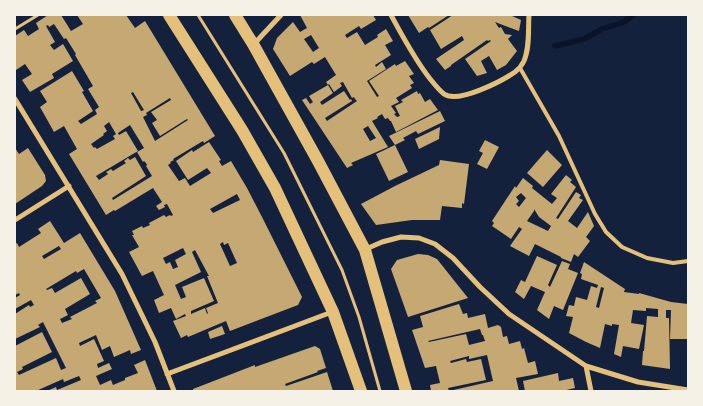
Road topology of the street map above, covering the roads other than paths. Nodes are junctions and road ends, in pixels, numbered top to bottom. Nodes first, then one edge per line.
1 (169, 15) edge
2 (234, 15) edge
3 (281, 15) edge
4 (390, 15) edge
5 (529, 15) edge
6 (253, 44) junction
7 (520, 68) junction
8 (15, 99) edge
9 (69, 186) junction
10 (15, 220) edge
11 (365, 250) junction
12 (688, 261) edge
13 (332, 312) junction
14 (586, 366) junction
15 (167, 374) junction
16 (688, 390) edge
17 (174, 391) edge
18 (361, 391) edge
19 (406, 391) edge
20 (591, 391) edge

1 - 13 main road
2 - 6 main road
3 - 6 street
4 - 7 street
5 - 7 street
6 - 11 main road
7 - 12 lane
8 - 9 street
9 - 10 street
9 - 15 street
11 - 14 street
11 - 19 main road
13 - 15 street
13 - 18 main road
14 - 16 street
14 - 20 street
15 - 17 street

